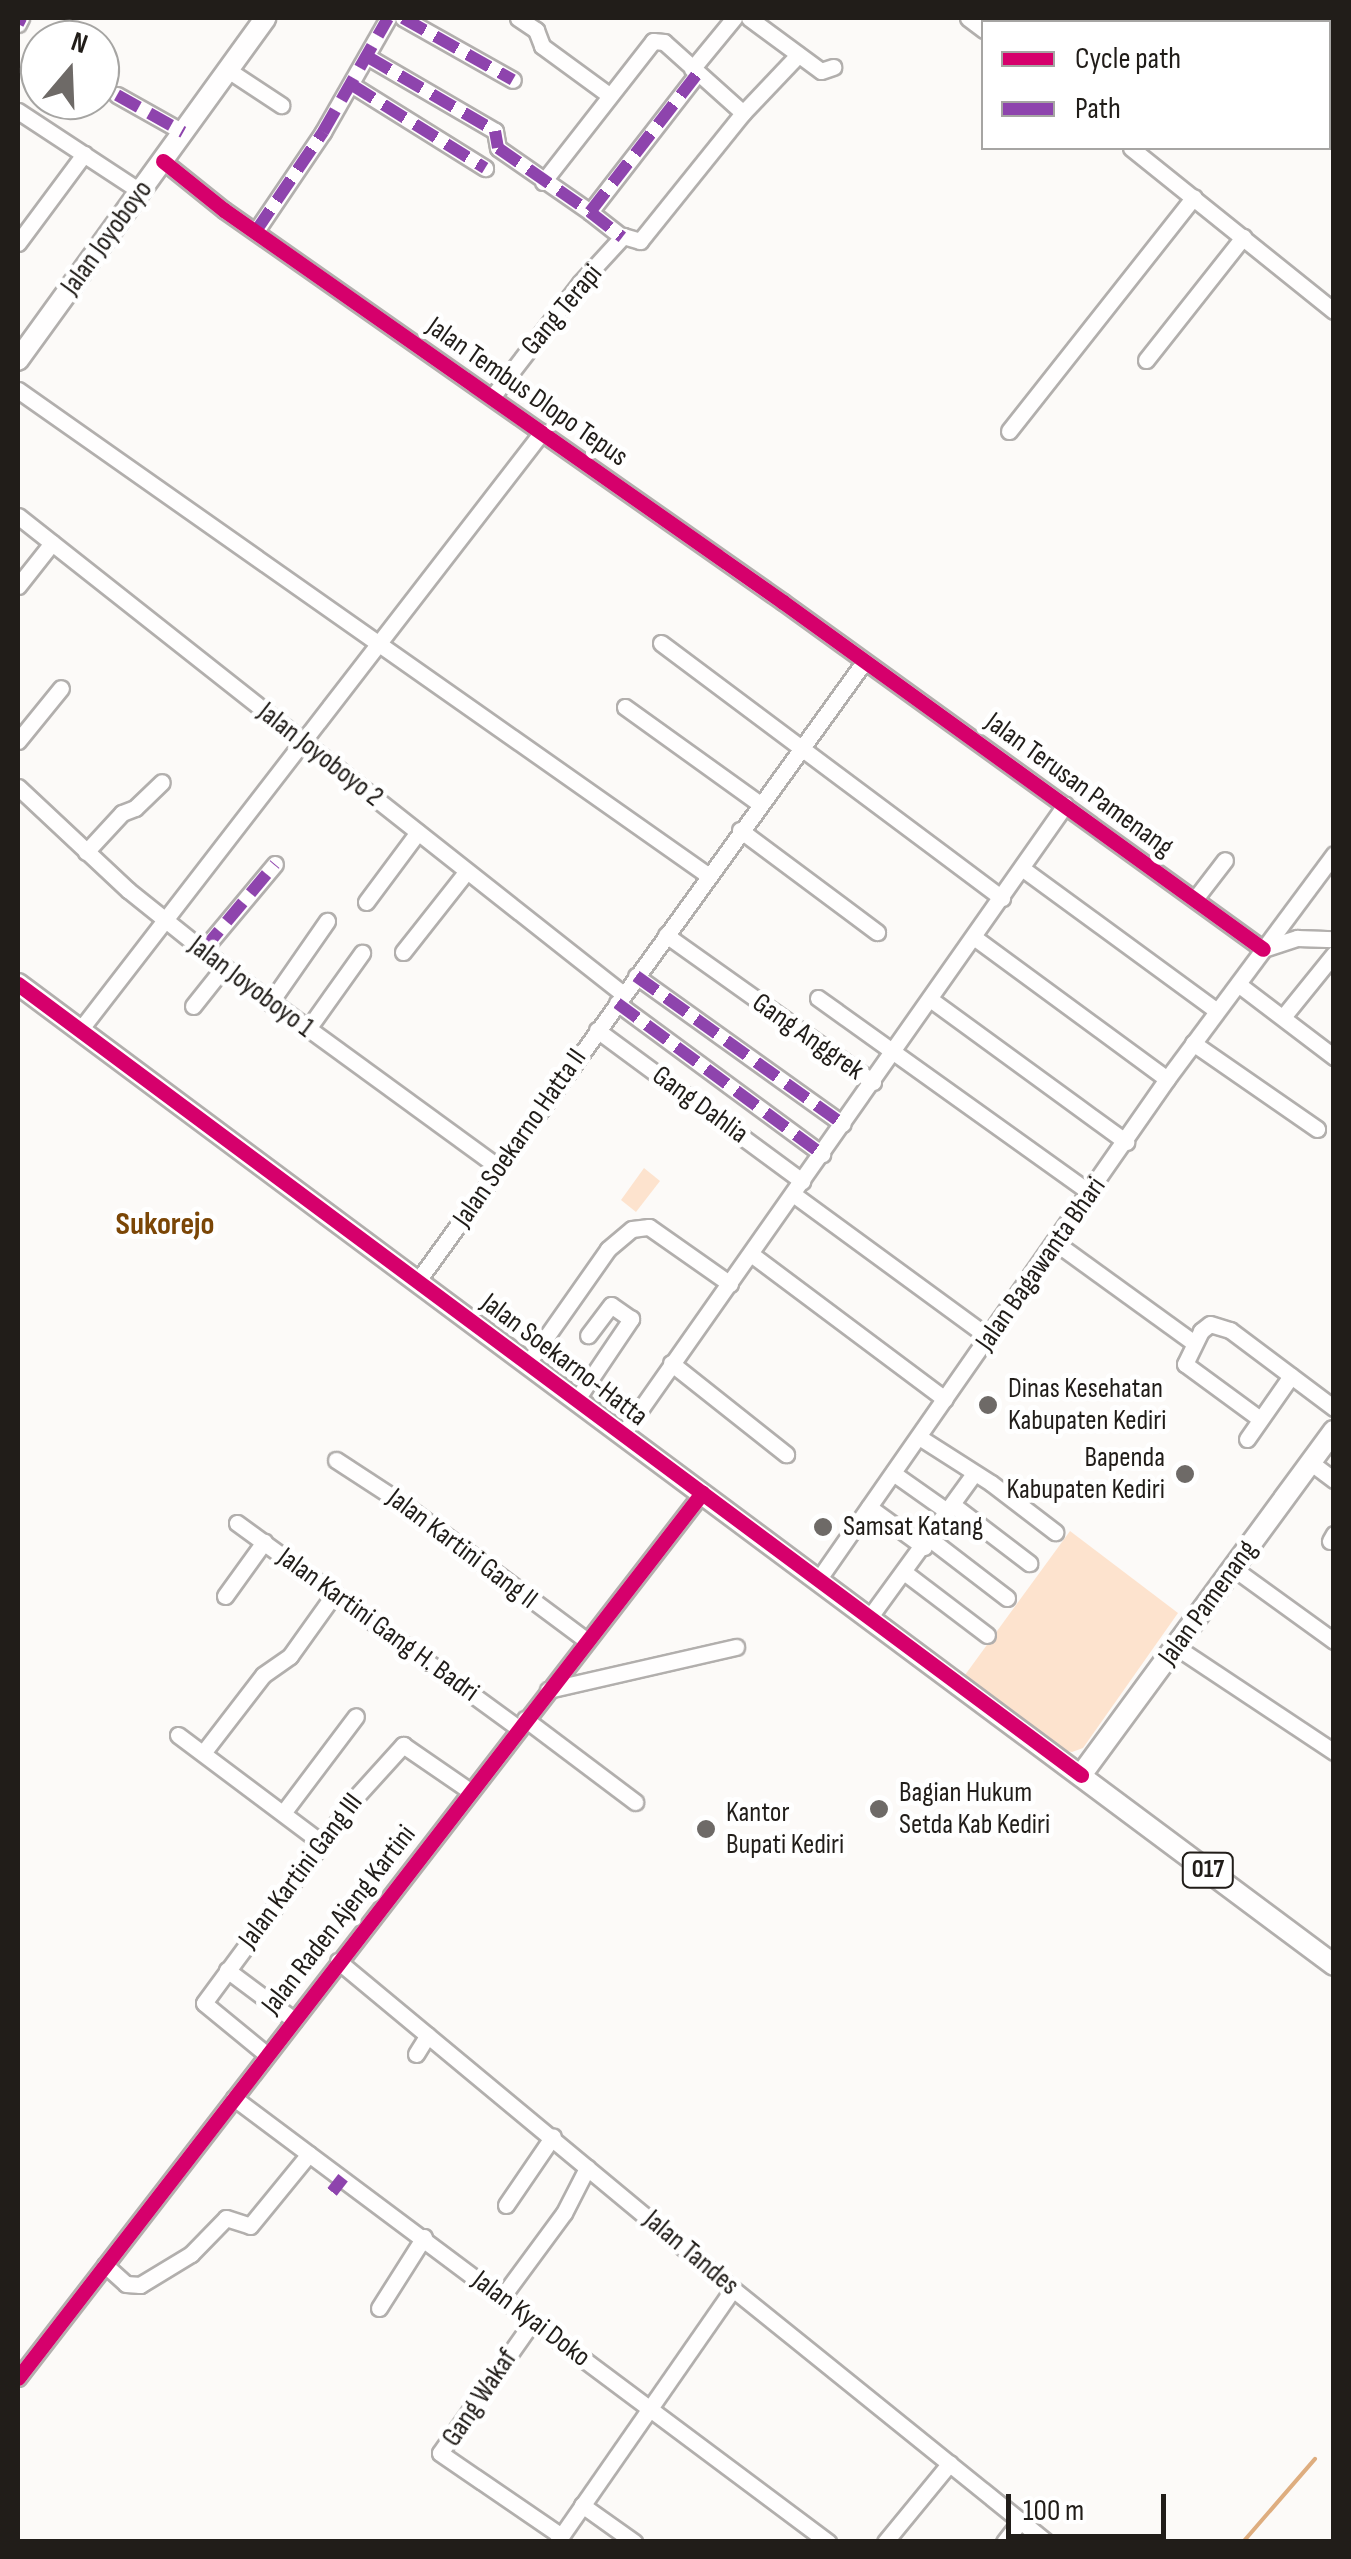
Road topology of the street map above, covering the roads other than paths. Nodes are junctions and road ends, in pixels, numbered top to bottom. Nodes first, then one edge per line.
1 (266, 18) edge
2 (388, 18) edge
3 (403, 18) edge
4 (518, 18) edge
5 (734, 18) edge
6 (749, 18) edge
7 (540, 24) edge
8 (798, 55) junction
9 (368, 56) junction
10 (228, 70) junction
11 (829, 70) dead end
12 (695, 72) junction
13 (513, 80) dead end
14 (352, 85) junction
15 (608, 95) junction
16 (120, 97) edge
17 (281, 105) dead end
18 (18, 112) edge
19 (743, 112) junction
20 (183, 132) junction
21 (1134, 150) edge
22 (84, 154) junction
23 (163, 161) junction
24 (485, 168) dead end
25 (543, 182) junction
26 (140, 191) junction
27 (1194, 197) junction
28 (590, 212) junction
29 (256, 231) junction
30 (1243, 237) junction
31 (629, 240) junction
32 (18, 242) edge
33 (1334, 311) edge
34 (18, 360) edge
35 (1146, 360) dead end
36 (18, 390) edge
37 (493, 396) junction
38 (1008, 431) dead end
39 (542, 432) junction
40 (18, 516) edge
41 (52, 543) junction
42 (18, 586) edge
43 (662, 643) dead end
44 (381, 645) junction
45 (864, 662) junction
46 (61, 688) dead end
47 (625, 708) dead end
48 (302, 741) junction
49 (18, 742) edge
50 (801, 748) junction
51 (162, 782) dead end
52 (18, 787) edge
53 (760, 804) junction
54 (1065, 805) junction
55 (740, 830) junction
56 (418, 832) junction
57 (86, 852) junction
58 (1334, 854) edge
59 (1224, 860) dead end
60 (275, 864) dead end
61 (1023, 869) junction
62 (468, 871) junction
63 (708, 876) junction
64 (1002, 898) junction
65 (1195, 899) junction
66 (366, 902) dead end
67 (164, 919) junction
68 (328, 921) dead end
69 (877, 932) dead end
70 (666, 934) junction
71 (975, 938) junction
72 (1334, 938) edge
73 (1263, 949) junction
74 (203, 950) junction
75 (403, 952) dead end
76 (362, 953) dead end
77 (1334, 954) edge
78 (224, 967) junction
79 (636, 976) junction
80 (1238, 984) junction
81 (18, 985) edge
82 (818, 998) dead end
83 (620, 999) junction
84 (930, 999) junction
85 (270, 1003) junction
86 (194, 1006) dead end
87 (1216, 1011) junction
88 (1284, 1017) junction
89 (80, 1030) junction
90 (306, 1030) junction
91 (598, 1030) junction
92 (1193, 1044) junction
93 (894, 1051) junction
94 (1334, 1057) edge
95 (1167, 1079) junction
96 (873, 1082) junction
97 (844, 1124) junction
98 (1317, 1128) dead end
99 (1126, 1142) junction
100 (822, 1154) junction
101 (500, 1168) junction
102 (798, 1187) junction
103 (1090, 1193) junction
104 (1056, 1243) junction
105 (750, 1254) junction
106 (417, 1282) junction
107 (730, 1284) junction
108 (588, 1335) dead end
109 (990, 1338) junction
110 (1194, 1343) junction
111 (528, 1363) junction
112 (671, 1363) junction
113 (1291, 1376) junction
114 (577, 1399) junction
115 (945, 1400) junction
116 (1334, 1408) edge
117 (1260, 1419) junction
118 (1334, 1431) edge
119 (623, 1434) junction
120 (919, 1438) junction
121 (1247, 1439) dead end
122 (786, 1454) dead end
123 (336, 1460) dead end
124 (1310, 1462) junction
125 (894, 1473) junction
126 (973, 1475) junction
127 (1334, 1480) edge
128 (702, 1494) junction
129 (869, 1507) junction
130 (951, 1509) junction
131 (237, 1522) dead end
132 (1055, 1532) dead end
133 (264, 1542) junction
134 (927, 1543) junction
135 (1029, 1563) dead end
136 (1233, 1568) junction
137 (904, 1572) junction
138 (818, 1580) junction
139 (335, 1593) junction
140 (225, 1596) dead end
141 (1007, 1598) dead end
142 (869, 1618) junction
143 (987, 1635) dead end
144 (1333, 1638) edge
145 (586, 1640) junction
146 (736, 1646) dead end
147 (1176, 1647) junction
148 (548, 1690) junction
149 (356, 1716) dead end
150 (522, 1724) junction
151 (178, 1735) dead end
152 (1334, 1752) edge
153 (203, 1753) junction
154 (1082, 1775) junction
155 (470, 1792) junction
156 (636, 1802) dead end
157 (284, 1813) junction
158 (322, 1843) junction
159 (338, 1961) junction
160 (1334, 1965) edge
161 (227, 1970) junction
162 (294, 2020) junction
163 (428, 2035) junction
164 (266, 2054) junction
165 (416, 2054) dead end
166 (234, 2098) junction
167 (553, 2136) junction
168 (309, 2154) junction
169 (587, 2168) junction
170 (506, 2205) dead end
171 (424, 2238) junction
172 (104, 2265) junction
173 (733, 2289) junction
174 (502, 2296) junction
175 (380, 2308) dead end
176 (533, 2321) junction
177 (18, 2378) edge
178 (649, 2409) junction
179 (950, 2463) junction
180 (582, 2504) junction
181 (1021, 2520) junction
182 (559, 2539) edge
183 (633, 2541) edge
184 (828, 2542) edge
185 (885, 2542) edge
186 (1004, 2542) edge
187 (1048, 2542) edge

1 - 10 main road, Jalan Joyoboyo
2 - 9 street
3 - 13 street
4 - 7 street
5 - 12 street
6 - 8 street
7 - 15 street
8 - 11 street
8 - 19 street, Gang Terapi
9 - 14 street
9 - 25 street
10 - 17 street
10 - 20 main road, Jalan Joyoboyo
12 - 15 street
12 - 19 street
12 - 28 street
14 - 24 street
14 - 29 street
15 - 25 street
16 - 20 street
18 - 22 street
19 - 31 street, Gang Terapi
20 - 23 main road, Jalan Joyoboyo
21 - 27 street
22 - 26 street
22 - 32 street
23 - 26 main road, Jalan Joyoboyo
23 - 29 street, Jalan Tembus Dlopo Tepus
25 - 28 street
26 - 34 main road, Jalan Joyoboyo
27 - 30 street
27 - 38 street
28 - 31 street
29 - 37 street, Jalan Tembus Dlopo Tepus
30 - 33 street
30 - 35 street
31 - 37 street, Gang Terapi
36 - 44 street
37 - 39 street, Jalan Tembus Dlopo Tepus
39 - 44 street
39 - 45 street, Jalan Tembus Dlopo Tepus
40 - 41 street, Jalan Joyoboyo 2
41 - 42 street
41 - 48 street, Jalan Joyoboyo 2
43 - 50 street
44 - 48 street
44 - 63 street
45 - 50 street, Jalan Soekarno Hatta II
45 - 54 street, Jalan Terusan Pamenang
46 - 49 street
47 - 53 street
48 - 56 street, Jalan Joyoboyo 2
48 - 67 street
50 - 53 street, Jalan Soekarno Hatta II
50 - 64 street
51 - 57 street
52 - 57 street, Jalan Joyoboyo 1
53 - 55 street, Jalan Soekarno Hatta II
54 - 61 street
54 - 65 street, Jalan Terusan Pamenang
55 - 63 street, Jalan Soekarno Hatta II
55 - 69 street
56 - 62 street, Jalan Joyoboyo 2
56 - 66 street
57 - 67 street, Jalan Joyoboyo 1
58 - 73 street, Jalan Bagawanta Bhari
59 - 65 street
60 - 74 street
61 - 64 street
61 - 87 street
62 - 75 street
62 - 83 street, Jalan Joyoboyo 2
63 - 70 street, Jalan Soekarno Hatta II
64 - 71 street
65 - 73 street, Jalan Terusan Pamenang
67 - 74 street, Jalan Joyoboyo 1
67 - 89 street
68 - 85 street
70 - 79 street, Jalan Soekarno Hatta II
70 - 96 street, Gang Anggrek
71 - 84 street
71 - 95 street
72 - 73 street
73 - 80 street, Jalan Bagawanta Bhari
74 - 78 street, Jalan Joyoboyo 1
76 - 90 street
77 - 88 street
78 - 85 street, Jalan Joyoboyo 1
78 - 86 street
79 - 83 street, Jalan Soekarno Hatta II
79 - 97 street
80 - 87 street, Jalan Bagawanta Bhari
80 - 88 street
81 - 89 main road, Jalan Soekarno-Hatta / 017
82 - 93 street
83 - 91 street, Jalan Soekarno Hatta II
83 - 100 street, Jalan Joyoboyo 2
84 - 93 street
84 - 99 street
85 - 90 street, Jalan Joyoboyo 1
87 - 92 street, Jalan Bagawanta Bhari
88 - 94 street
89 - 106 main road, Jalan Soekarno-Hatta / 017
90 - 101 street, Jalan Joyoboyo 1
91 - 101 street, Jalan Soekarno Hatta II
91 - 102 street, Gang Dahlia
92 - 95 street, Jalan Bagawanta Bhari
92 - 98 street
93 - 96 street
93 - 103 street
95 - 99 street, Jalan Bagawanta Bhari
96 - 97 street
97 - 100 street
99 - 103 street, Jalan Bagawanta Bhari
100 - 102 street
101 - 106 street, Jalan Soekarno Hatta II
102 - 105 street
102 - 109 street, Gang Dahlia
103 - 104 street, Jalan Bagawanta Bhari
104 - 109 street, Jalan Bagawanta Bhari
104 - 110 street
105 - 107 street
105 - 115 street
106 - 111 main road, Jalan Soekarno-Hatta / 017
107 - 111 street
107 - 112 street
108 - 114 street
109 - 115 street, Jalan Bagawanta Bhari
110 - 113 street
110 - 117 street
111 - 114 main road, Jalan Soekarno-Hatta / 017
112 - 119 street
112 - 122 street
113 - 116 street
113 - 117 street
114 - 119 main road, Jalan Soekarno-Hatta / 017
115 - 120 street, Jalan Bagawanta Bhari
117 - 121 street
118 - 124 main road, Jalan Pamenang
119 - 128 main road, Jalan Soekarno-Hatta / 017
120 - 125 street, Jalan Bagawanta Bhari
120 - 126 street
123 - 145 street, Jalan Kartini Gang II
124 - 127 street
124 - 136 main road, Jalan Pamenang
125 - 129 street, Jalan Bagawanta Bhari
125 - 130 street
126 - 130 street
126 - 132 street
128 - 138 main road, Jalan Soekarno-Hatta / 017
128 - 145 street, Jalan Raden Ajeng Kartini
129 - 134 street
129 - 138 street, Jalan Bagawanta Bhari
130 - 134 street
130 - 135 street
131 - 133 street, Jalan Kartini Gang H. Badri
133 - 139 street, Jalan Kartini Gang H. Badri
133 - 140 street
134 - 137 street
134 - 141 street
136 - 144 street
136 - 147 main road, Jalan Pamenang
137 - 142 street
137 - 143 street
138 - 142 main road, Jalan Soekarno-Hatta / 017
139 - 150 street, Jalan Kartini Gang H. Badri
139 - 153 street
142 - 154 main road, Jalan Soekarno-Hatta / 017
145 - 148 street, Jalan Raden Ajeng Kartini
146 - 148 street
147 - 152 street
147 - 154 main road, Jalan Pamenang
148 - 150 street, Jalan Raden Ajeng Kartini
149 - 157 street
150 - 155 street, Jalan Raden Ajeng Kartini
150 - 156 street, Jalan Kartini Gang H. Badri
151 - 153 street
153 - 157 street
154 - 160 main road, 017
155 - 158 street, Jalan Kartini Gang III
155 - 159 street, Jalan Raden Ajeng Kartini
157 - 158 street
158 - 161 street, Jalan Kartini Gang III
159 - 162 street, Jalan Raden Ajeng Kartini
159 - 163 street, Jalan Tandes
161 - 162 street
161 - 164 street, Jalan Kartini Gang III
162 - 164 street, Jalan Raden Ajeng Kartini
163 - 165 street
163 - 167 street, Jalan Tandes
164 - 166 street, Jalan Raden Ajeng Kartini
166 - 168 street, Jalan Kyai Doko
166 - 172 street, Jalan Raden Ajeng Kartini
167 - 169 street, Jalan Tandes
167 - 170 street
168 - 171 street, Jalan Kyai Doko
168 - 172 street
169 - 173 street, Jalan Tandes
169 - 174 street
171 - 174 street, Jalan Kyai Doko
171 - 175 street
172 - 177 street, Jalan Raden Ajeng Kartini
173 - 178 street
173 - 179 street, Jalan Tandes
174 - 176 street, Jalan Kyai Doko
176 - 178 street, Jalan Kyai Doko
176 - 182 street, Gang Wakaf
178 - 180 street
178 - 184 street, Jalan Kyai Doko
179 - 181 street, Jalan Tandes
179 - 185 street
180 - 182 street
180 - 183 street
181 - 186 street
181 - 187 street, Jalan Tandes

